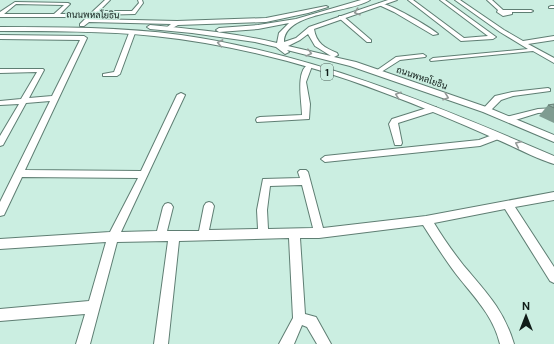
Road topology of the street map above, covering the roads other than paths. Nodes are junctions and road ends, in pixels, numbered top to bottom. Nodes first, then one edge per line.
1 (11, 0) edge
2 (108, 0) edge
3 (140, 0) edge
4 (368, 0) edge
5 (394, 0) edge
6 (410, 0) edge
7 (442, 0) edge
8 (457, 0) edge
9 (489, 0) edge
10 (320, 2) dead end
11 (381, 4) junction
12 (326, 7) junction
13 (0, 8) edge
14 (334, 9) junction
15 (531, 11) dead end
16 (0, 14) edge
17 (55, 16) junction
18 (341, 18) junction
19 (89, 19) junction
20 (298, 20) junction
21 (177, 23) junction
22 (0, 24) edge
23 (169, 28) junction
24 (311, 28) junction
25 (0, 29) edge
26 (63, 29) junction
27 (192, 31) junction
28 (132, 32) junction
29 (435, 34) dead end
30 (0, 37) edge
31 (45, 38) junction
32 (554, 38) edge
33 (369, 41) dead end
34 (521, 43) junction
35 (280, 46) junction
36 (246, 48) junction
37 (532, 50) junction
38 (423, 56) dead end
39 (433, 60) dead end
40 (553, 60) edge
41 (295, 62) junction
42 (353, 64) junction
43 (309, 66) junction
44 (0, 71) edge
45 (376, 73) junction
46 (105, 74) dead end
47 (548, 90) dead end
48 (181, 95) dead end
49 (56, 98) junction
50 (25, 101) junction
51 (0, 103) edge
52 (433, 109) junction
53 (486, 110) junction
54 (554, 110) edge
55 (509, 119) junction
56 (260, 120) dead end
57 (4, 131) edge
58 (498, 136) junction
59 (554, 139) edge
60 (0, 143) edge
61 (398, 143) dead end
62 (325, 159) dead end
63 (554, 160) edge
64 (19, 173) junction
65 (144, 175) junction
66 (554, 196) edge
67 (3, 199) edge
68 (508, 205) junction
69 (209, 206) dead end
70 (168, 208) dead end
71 (0, 212) edge
72 (426, 220) junction
73 (319, 233) junction
74 (263, 234) junction
75 (294, 234) junction
76 (203, 235) junction
77 (161, 236) junction
78 (174, 236) junction
79 (113, 237) junction
80 (0, 244) edge
81 (554, 277) edge
82 (93, 307) junction
83 (0, 315) edge
84 (298, 318) junction
85 (83, 344) edge
86 (160, 344) edge
87 (286, 344) edge
88 (324, 344) edge
89 (507, 344) edge

1 - 13 street
2 - 19 street
3 - 19 street
4 - 14 main road
5 - 11 main road, ถนนพหลโยธิน
6 - 7 street
8 - 34 street
9 - 15 street
10 - 12 street
11 -> 18 main road, ถนนพหลโยธิน
11 - 29 street
12 - 14 street
12 - 21 street
14 - 20 main road
16 - 17 street
16 - 17 street
17 - 19 street
18 - 24 main road, ถนนพหลโยธิน
18 - 33 street
19 - 21 street
19 - 22 main road, ถนนพหลโยธิน / 1
19 - 23 main road, ถนนพหลโยธิน / 1
20 - 27 main road
20 - 35 main road
21 - 23 street
23 - 27 main road, ถนนพหลโยธิน / 1
24 - 35 main road, ถนนพหลโยธิน
24 - 42 main road
25 - 26 main road, ถนนพหลโยธิน / 1
26 - 28 main road, ถนนพหลโยธิน / 1
26 - 31 street
27 - 35 main road, ถนนพหลโยธิน / 1
36 -> 28 main road, ถนนพหลโยธิน / 1
28 - 46 street
30 - 31 street
31 - 49 street
32 - 34 street
34 - 37 street
35 - 36 main road, ถนนพหลโยธิน
35 - 41 main road
35 -> 42 main road, ถนนพหลโยธิน / 1
36 - 41 main road, ถนนพหลโยธิน / 1
37 - 39 street
37 - 40 street
38 - 45 street
41 - 43 main road, ถนนพหลโยธิน / 1
42 - 45 main road, ถนนพหลโยธิน / 1
52 -> 43 main road, ถนนพหลโยธิน / 1
43 - 56 street
44 - 50 street
45 -> 53 main road, ถนนพหลโยธิน / 1
47 - 53 street
48 - 65 street
49 - 50 street
49 - 64 street
50 - 51 street
50 - 57 street
52 - 58 main road, ถนนพหลโยธิน / 1
52 - 61 street
53 - 55 main road, ถนนพหลโยธิน / 1
54 - 55 street
55 - 59 main road, ถนนพหลโยธิน / 1
57 - 60 street
58 - 62 street
63 -> 58 main road, ถนนพหลโยธิน / 1
64 - 65 street
64 - 67 street
65 - 79 street
66 - 68 street
67 - 71 street
68 - 72 street
68 - 81 street
69 - 76 street
70 - 77 street
72 - 73 street
72 - 89 street
73 - 74 street
73 - 75 street
74 - 75 street
74 - 76 street
75 - 84 street
76 - 78 street
77 - 78 street
77 - 79 street
78 - 86 street
79 - 80 street
79 - 82 street
82 - 83 street
82 - 85 street
84 - 87 street
84 - 88 street

